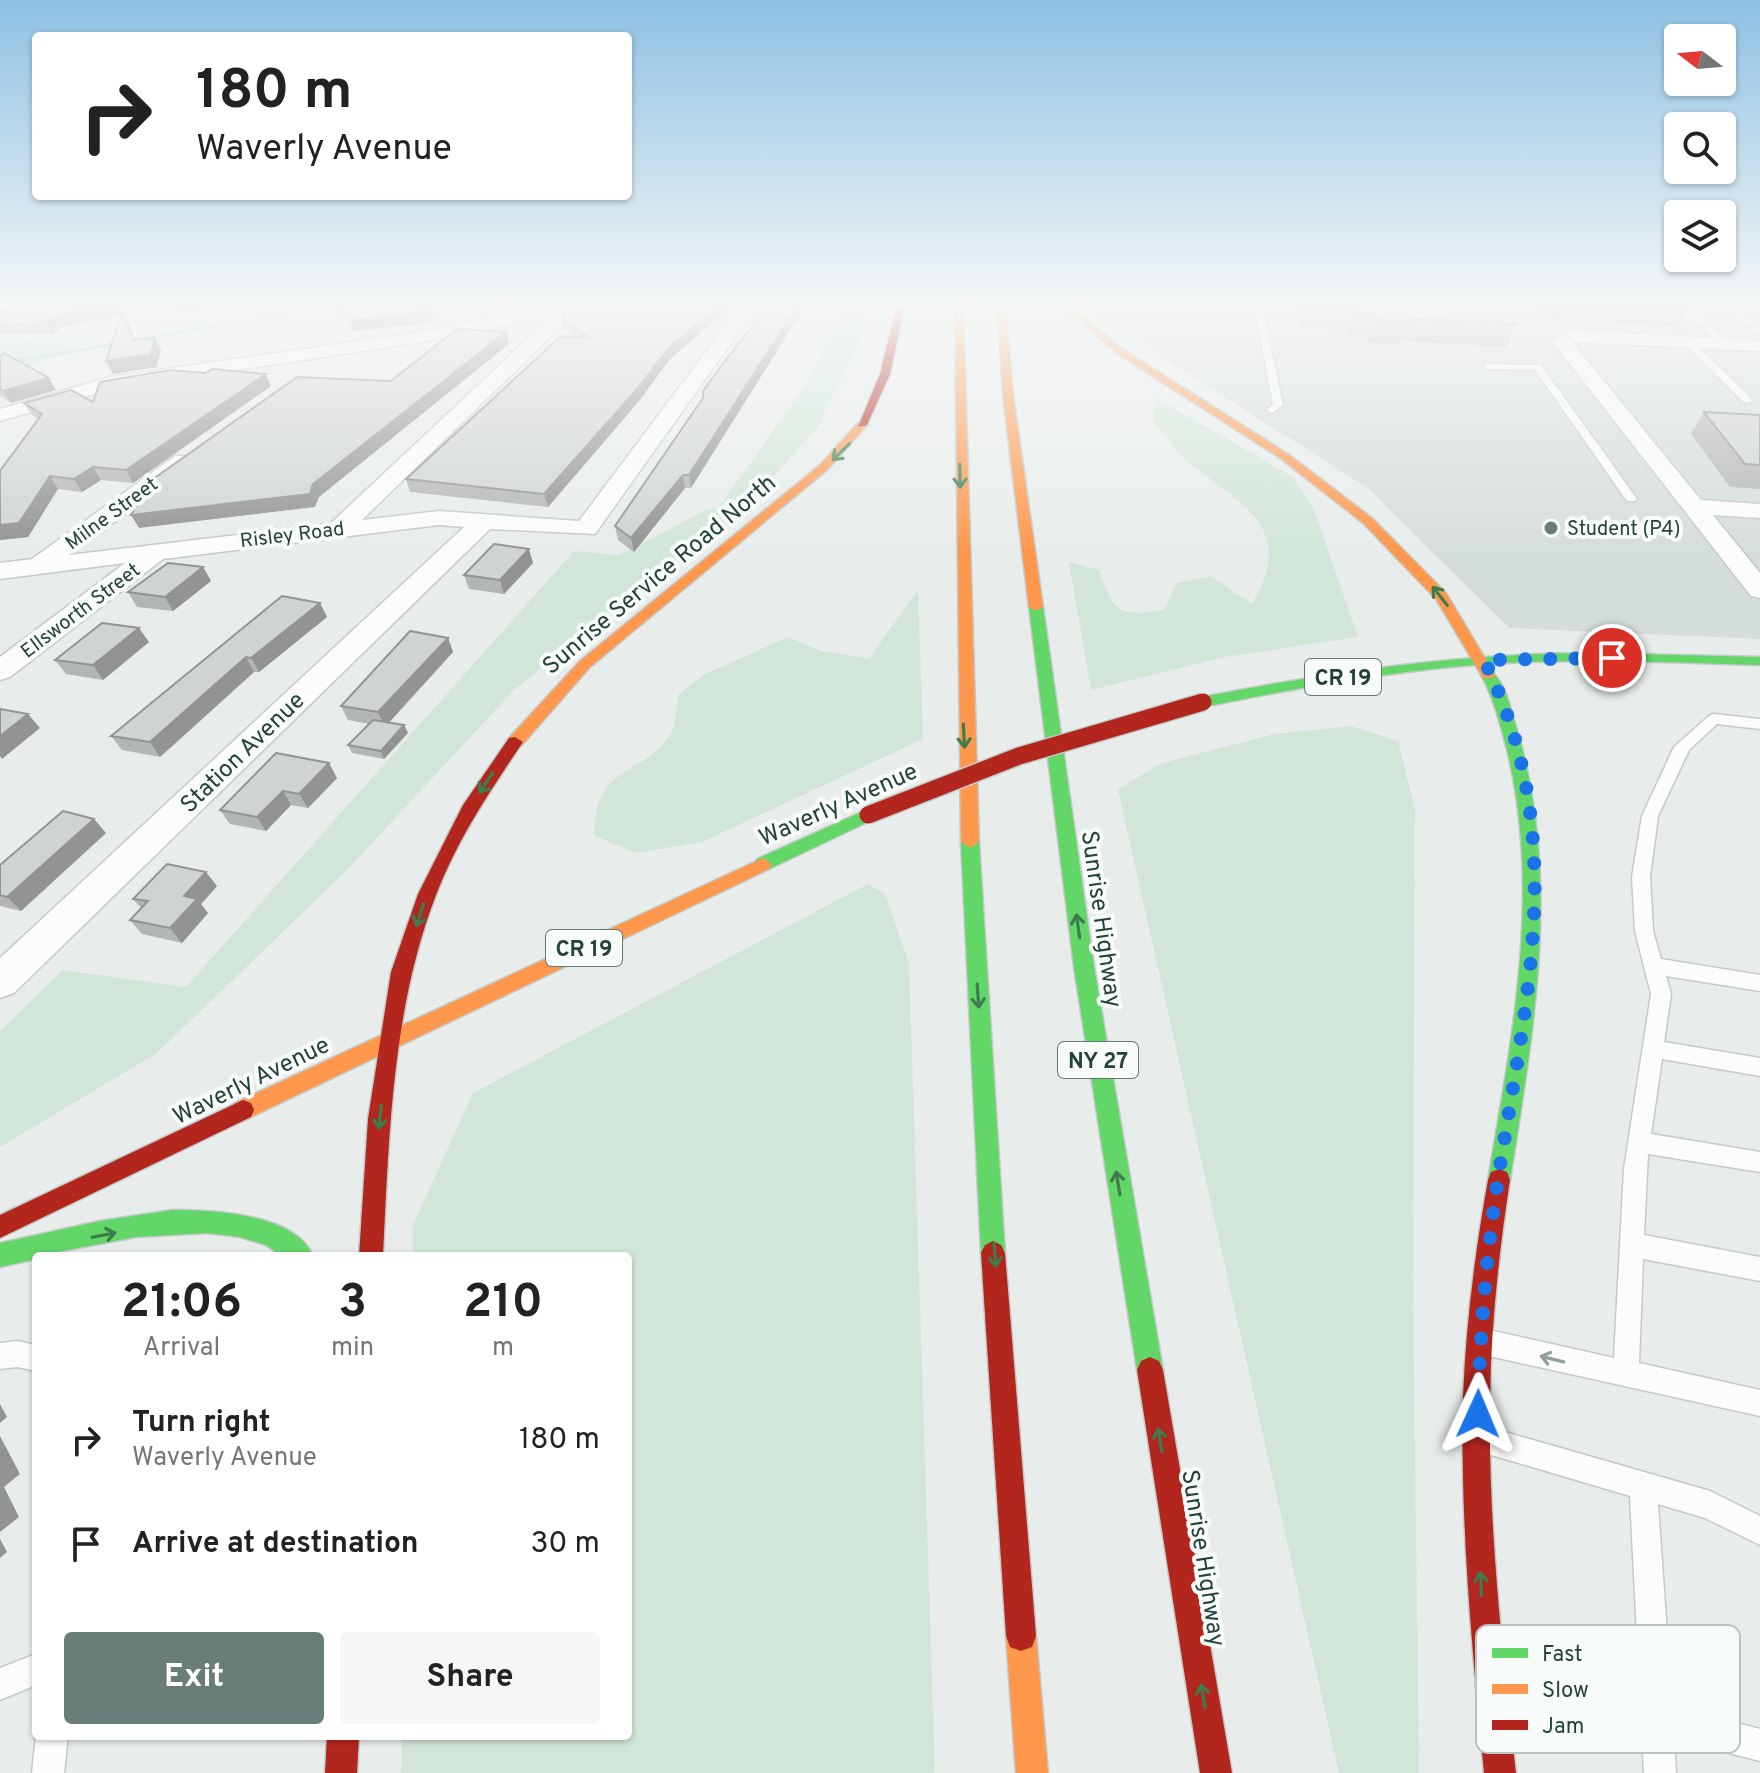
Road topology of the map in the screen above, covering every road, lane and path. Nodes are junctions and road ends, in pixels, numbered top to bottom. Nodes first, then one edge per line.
1 (94, 388) edge
2 (490, 388) edge
3 (689, 388) edge
4 (881, 388) edge
5 (957, 388) edge
6 (959, 388) edge
7 (1007, 388) edge
8 (1179, 388) edge
9 (1275, 388) edge
10 (1553, 388) edge
11 (1598, 388) edge
12 (1735, 388) edge
13 (70, 395) junction
14 (959, 398) junction
15 (1747, 400) dead end
16 (1272, 410) dead end
17 (0, 415) edge
18 (0, 435) edge
19 (201, 448) edge
20 (1631, 499) dead end
21 (1693, 507) junction
22 (1760, 511) edge
23 (483, 522) junction
24 (339, 529) junction
25 (161, 549) junction
26 (38, 565) junction
27 (0, 571) edge
28 (1760, 590) edge
29 (1484, 660) junction
30 (1760, 661) edge
31 (0, 671) edge
32 (1760, 724) edge
33 (1654, 966) junction
34 (0, 982) edge
35 (1760, 983) edge
36 (389, 1039) junction
37 (1653, 1049) junction
38 (1760, 1067) edge
39 (1639, 1142) junction
40 (1760, 1162) edge
41 (0, 1227) edge
42 (1632, 1245) junction
43 (297, 1252) edge
44 (371, 1252) edge
45 (0, 1255) edge
46 (1760, 1269) edge
47 (1479, 1341) junction
48 (0, 1356) edge
49 (32, 1357) edge
50 (1626, 1375) junction
51 (1760, 1403) edge
52 (1477, 1438) junction
53 (1643, 1486) junction
54 (1760, 1531) edge
55 (1485, 1625) edge
56 (1650, 1625) edge
57 (32, 1671) edge
58 (0, 1684) edge
59 (52, 1740) edge
60 (343, 1740) edge
61 (1740, 1740) edge
62 (1760, 1745) edge
63 (1498, 1753) edge
64 (1658, 1753) edge
65 (48, 1773) edge
66 (341, 1773) edge
67 (1032, 1773) edge
68 (1216, 1773) edge
69 (1500, 1773) edge
70 (1660, 1773) edge

1 - 13 street
2 - 24 street
3 - 23 street, Risley Road
4 -> 36 main road, Sunrise Service Road North
5 - 14 main road
6 - 14 main road
68 -> 7 main road, Sunrise Highway / NY 27
29 -> 8 main road
9 - 16 lane
10 - 20 lane
11 - 21 street
12 - 15 lane
13 - 17 street
13 - 18 street
14 -> 67 main road
19 - 26 street, Milne Street
21 - 22 street
21 - 28 street
23 - 24 street, Risley Road
23 - 34 street, Station Avenue
24 - 25 street, Risley Road
25 - 26 street, Risley Road
25 - 31 street, Ellsworth Street
26 - 27 street, Risley Road
29 - 30 main road, Waverly Avenue / CR 19
29 - 36 main road, Waverly Avenue / CR 19, bridge
29 - 47 main road
32 - 33 lane
33 - 35 lane
33 - 37 lane
36 - 41 main road, Waverly Avenue / CR 19
36 -> 44 main road, Sunrise Service Road North
37 - 38 lane
37 - 39 lane
39 - 40 lane
39 - 42 lane
42 - 46 lane
42 - 50 lane
45 -> 43 main road
50 -> 47 lane
47 - 52 main road
48 - 49 lane
50 - 51 lane
52 - 53 lane
55 -> 52 main road
53 - 54 lane
53 - 56 lane
57 - 58 lane
59 - 65 lane
60 - 66 main road
61 - 62 lane
69 -> 63 main road
64 - 70 lane

